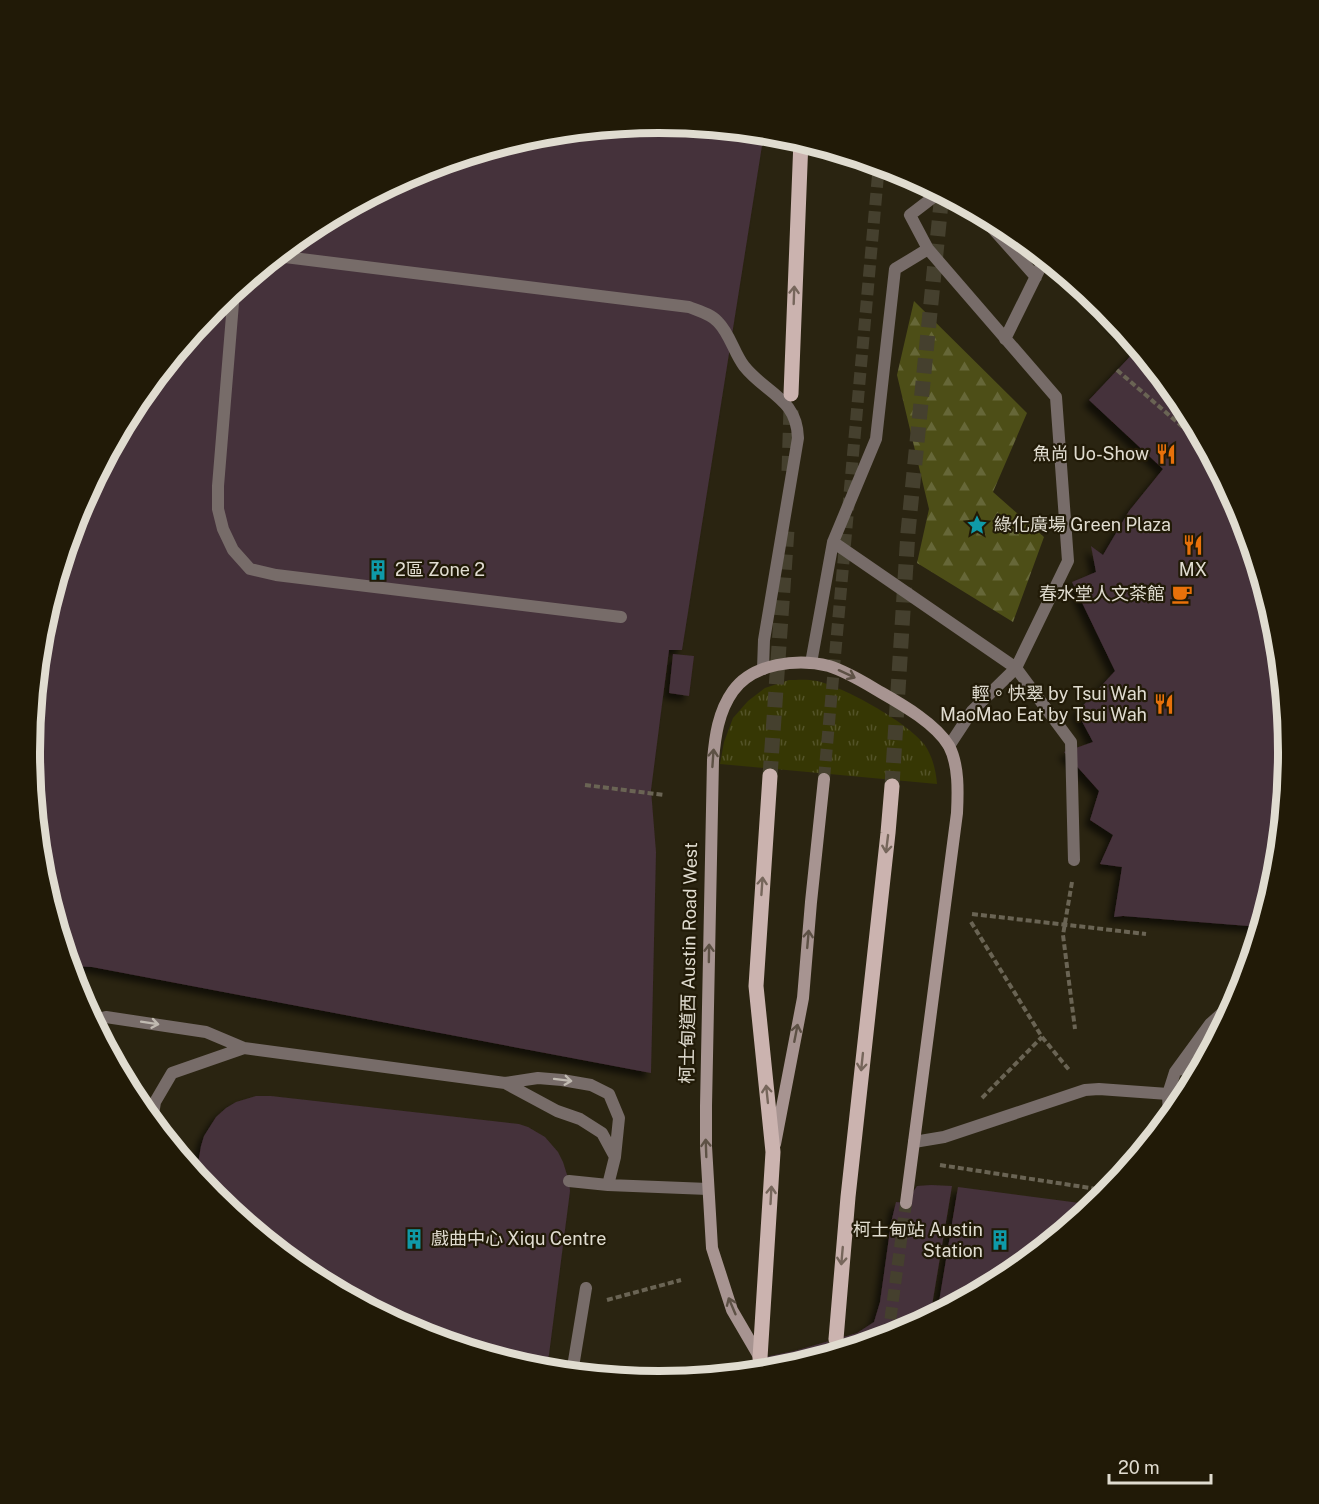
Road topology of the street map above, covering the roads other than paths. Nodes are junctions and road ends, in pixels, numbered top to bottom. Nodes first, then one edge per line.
1 (801, 150) edge
2 (933, 197) edge
3 (997, 233) edge
4 (928, 249) junction
5 (288, 257) edge
6 (1041, 265) edge
7 (1036, 277) junction
8 (233, 304) edge
9 (1005, 339) junction
10 (791, 394) tunnel mouth
11 (833, 542) junction
12 (621, 617) dead end
13 (812, 663) junction
14 (1016, 668) junction
15 (763, 669) junction
16 (949, 746) junction
17 (770, 776) tunnel mouth
18 (824, 779) tunnel mouth
19 (892, 786) tunnel mouth
20 (1074, 860) dead end
21 (1220, 1015) edge
22 (101, 1019) edge
23 (244, 1048) junction
24 (1195, 1064) edge
25 (1175, 1072) junction
26 (505, 1083) junction
27 (1168, 1094) junction
28 (1168, 1104) edge
29 (154, 1109) edge
30 (914, 1142) junction
31 (773, 1152) junction
32 (615, 1157) junction
33 (569, 1181) dead end
34 (608, 1185) junction
35 (708, 1189) junction
36 (906, 1203) tunnel mouth
37 (586, 1288) dead end
38 (836, 1338) tunnel mouth
39 (760, 1358) joint
40 (573, 1365) edge

10 -> 1 main road
2 - 4 street
3 - 7 street
4 - 9 street
4 - 11 street
5 - 15 street
6 - 7 street
7 - 9 street
8 - 12 street
9 - 14 street
11 - 13 street
11 - 14 street
13 - 15 street, 柯士甸道西 Austin Road West
13 -> 16 street, 柯士甸道西 Austin Road West
14 - 16 street
14 - 20 street
35 -> 15 street, 柯士甸道西 Austin Road West
16 - 30 street, 柯士甸道西 Austin Road West
31 -> 17 main road
31 -> 18 street, 柯士甸道西 Austin Road West
19 -> 38 main road
21 - 25 street
22 -> 23 street
23 - 26 street
23 - 29 street
24 - 25 street
25 - 27 street
26 - 32 street
26 -> 32 street
27 - 28 street
27 - 30 street
30 - 36 street, 柯士甸道西 Austin Road West
39 -> 31 main road, 柯士甸道西 Austin Road West
32 - 34 street
33 - 34 street
34 - 35 street
39 -> 35 street, 柯士甸道西 Austin Road West
37 - 40 street

